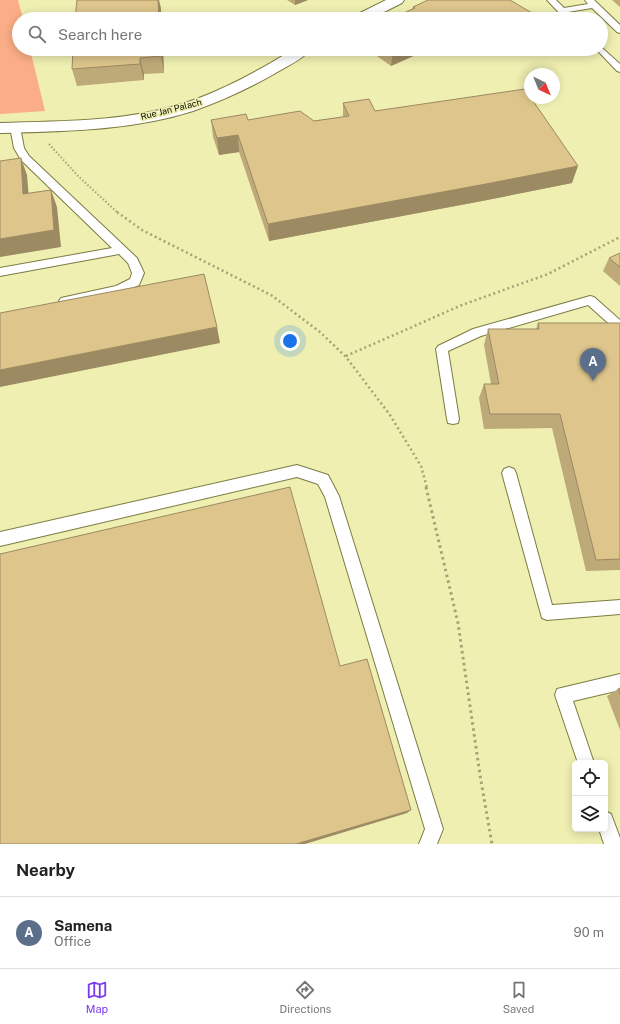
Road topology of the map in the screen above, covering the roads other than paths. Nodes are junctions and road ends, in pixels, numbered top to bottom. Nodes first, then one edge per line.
1 (397, 0) edge
2 (551, 0) edge
3 (591, 2) edge
4 (562, 11) joint
5 (373, 12) edge
6 (601, 12) edge
7 (608, 18) edge
8 (620, 30) edge
9 (292, 56) edge
10 (607, 56) edge
11 (620, 69) edge
12 (8, 127) edge
13 (29, 162) junction
14 (14, 164) edge
15 (122, 250) junction
16 (0, 272) edge
17 (52, 303) edge
18 (620, 326) edge
19 (453, 419) dead end
20 (509, 473) dead end
21 (0, 539) edge
22 (620, 608) edge
23 (620, 682) edge
24 (585, 760) edge
25 (608, 829) edge
26 (428, 844) edge
27 (613, 844) edge

1 - 5 street
2 - 4 lane
3 - 4 lane
3 - 6 lane
7 - 8 lane
9 - 12 street, Rue Jan Palach
10 - 11 lane
12 - 13 lane
13 - 14 lane
13 - 15 lane
15 - 16 lane
15 - 17 lane
18 - 19 lane
20 - 22 lane
21 - 26 lane
23 - 24 lane
25 - 27 lane

